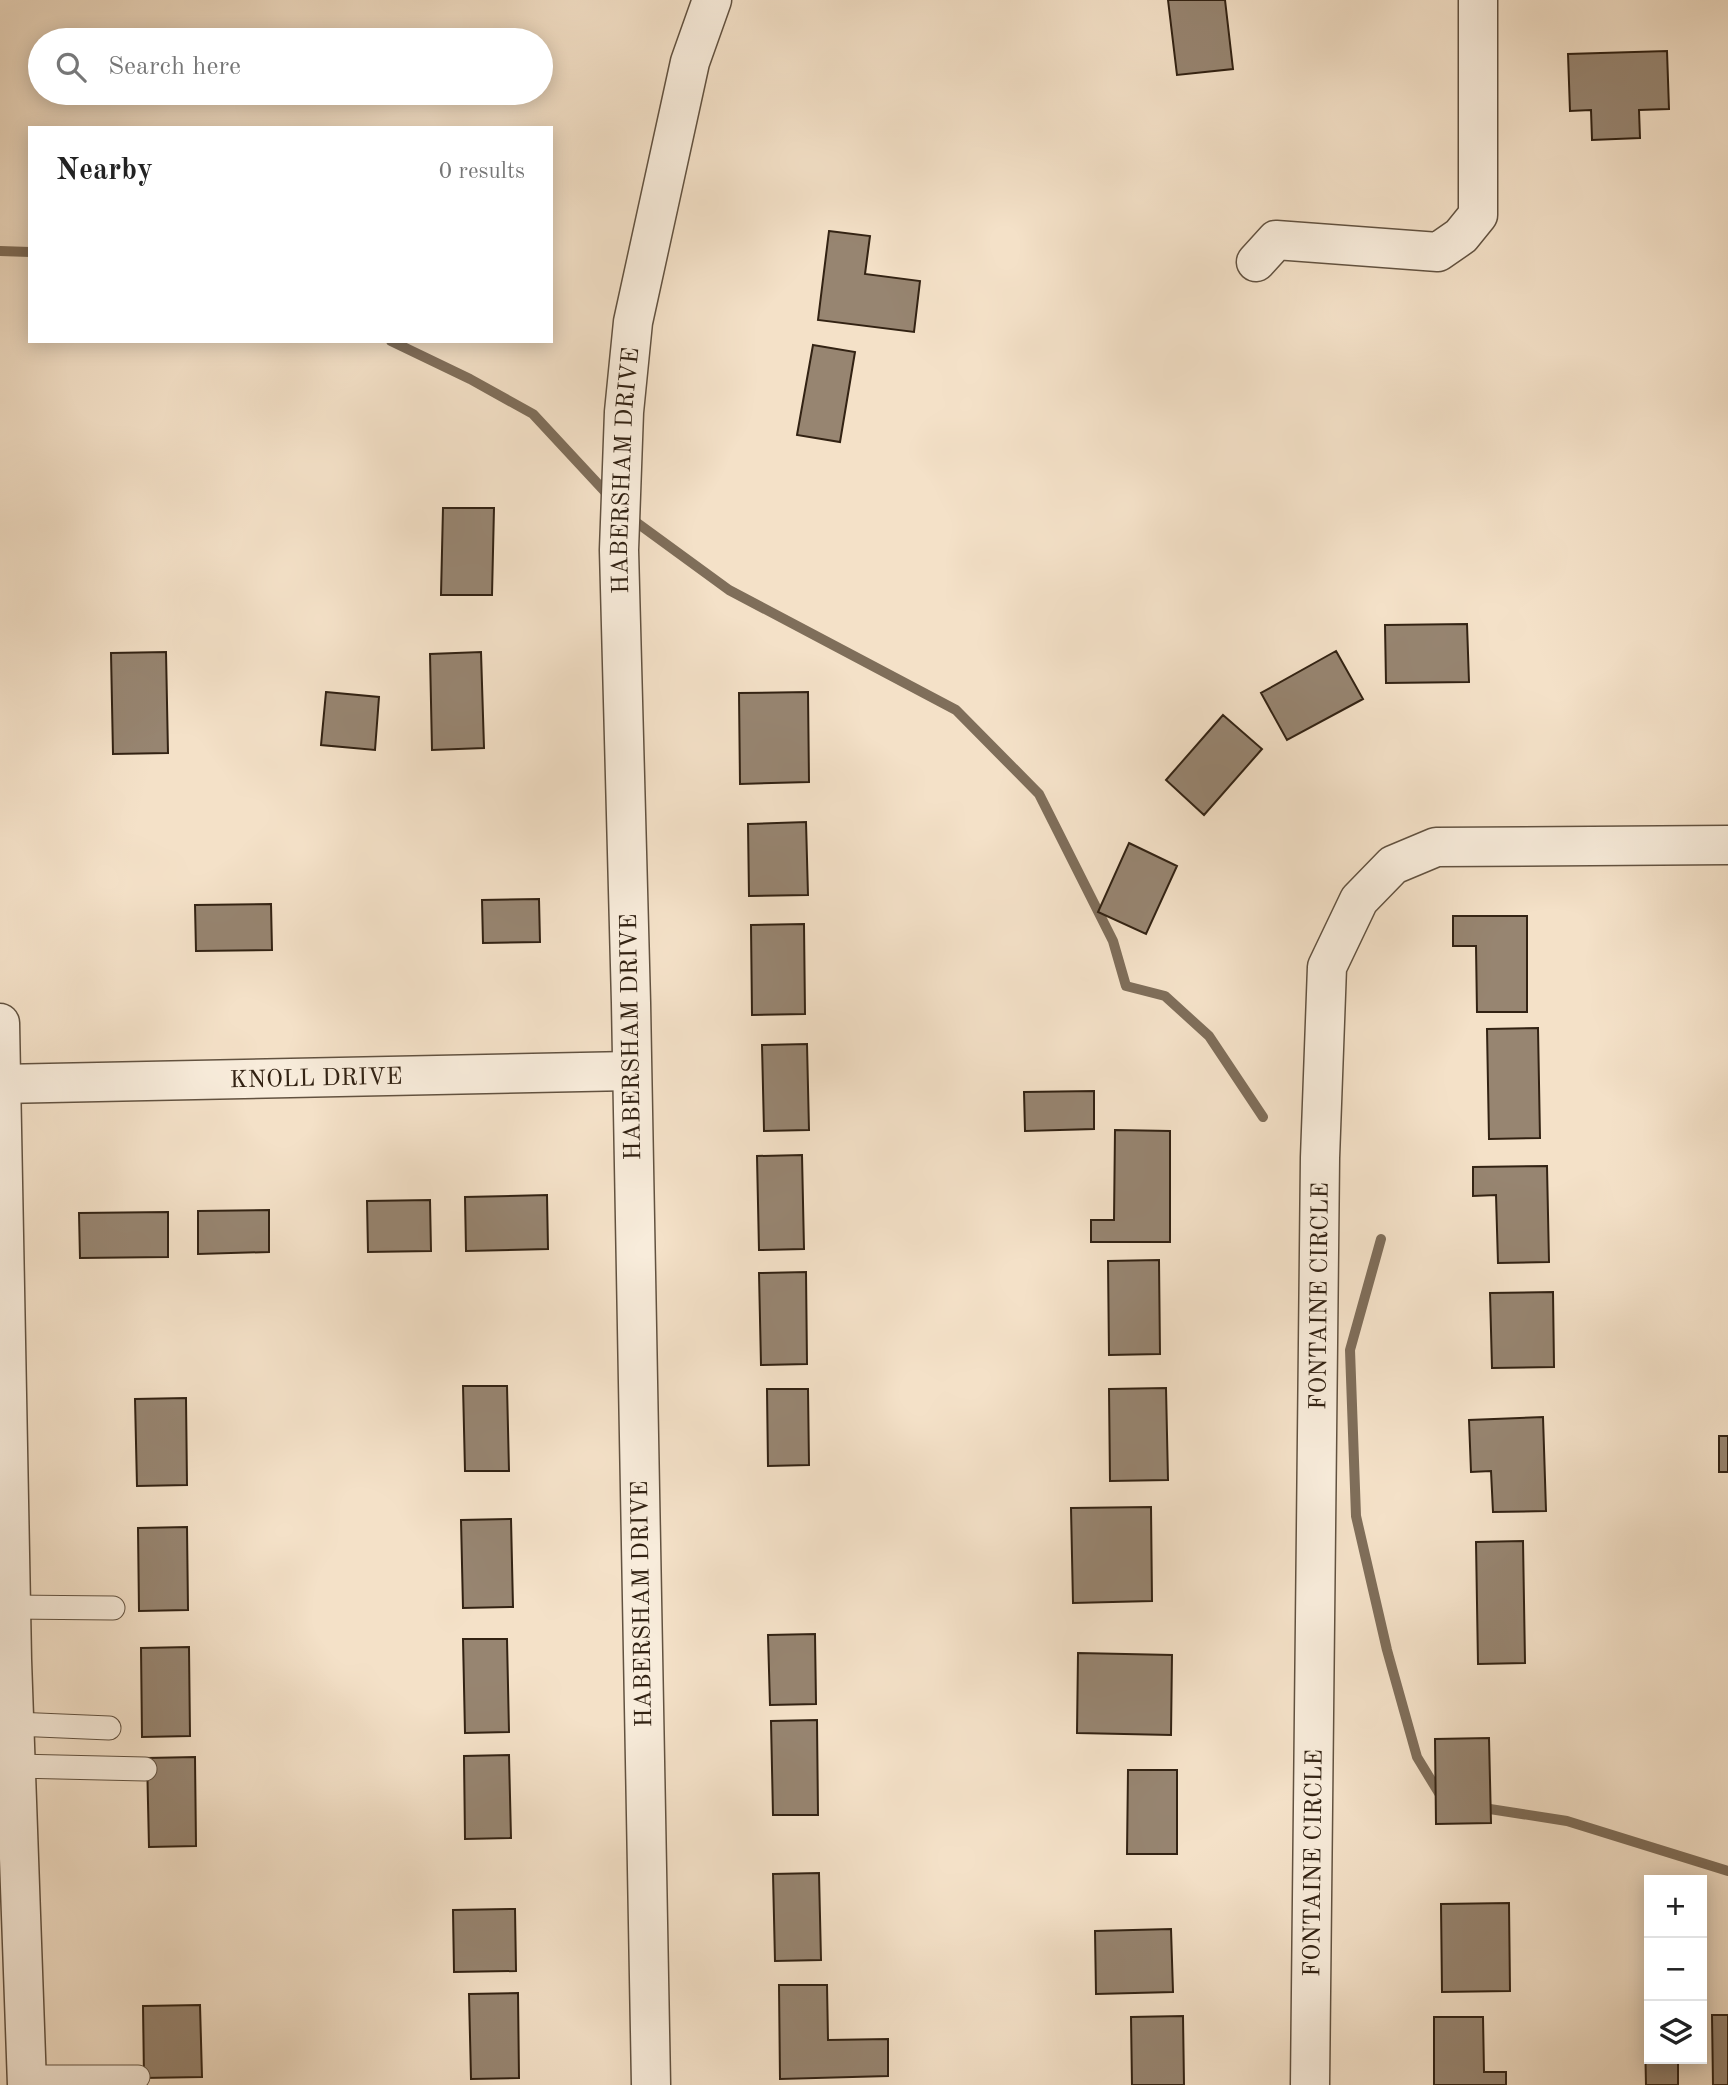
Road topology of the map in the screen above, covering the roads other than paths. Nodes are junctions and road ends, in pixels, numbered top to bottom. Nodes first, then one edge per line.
1 (712, 0) edge
2 (1478, 0) edge
3 (1256, 262) dead end
4 (1728, 845) edge
5 (0, 1023) edge
6 (631, 1072) junction
7 (1, 1100) edge
8 (5, 1561) edge
9 (11, 1607) junction
10 (113, 1608) dead end
11 (15, 1724) junction
12 (108, 1728) dead end
13 (16, 1766) junction
14 (145, 1769) dead end
15 (138, 2077) dead end
16 (27, 2081) edge
17 (651, 2085) edge
18 (1310, 2085) edge

1 - 6 street, HABERSHAM DRIVE
2 - 3 street
4 - 18 street, FONTAINE CIRCLE
5 - 7 street
6 - 7 street, KNOLL DRIVE
6 - 17 street, HABERSHAM DRIVE
7 - 8 street
8 - 9 street
9 - 10 lane
9 - 11 street
11 - 12 lane
11 - 13 street
13 - 14 lane
13 - 16 street
15 - 16 lane

